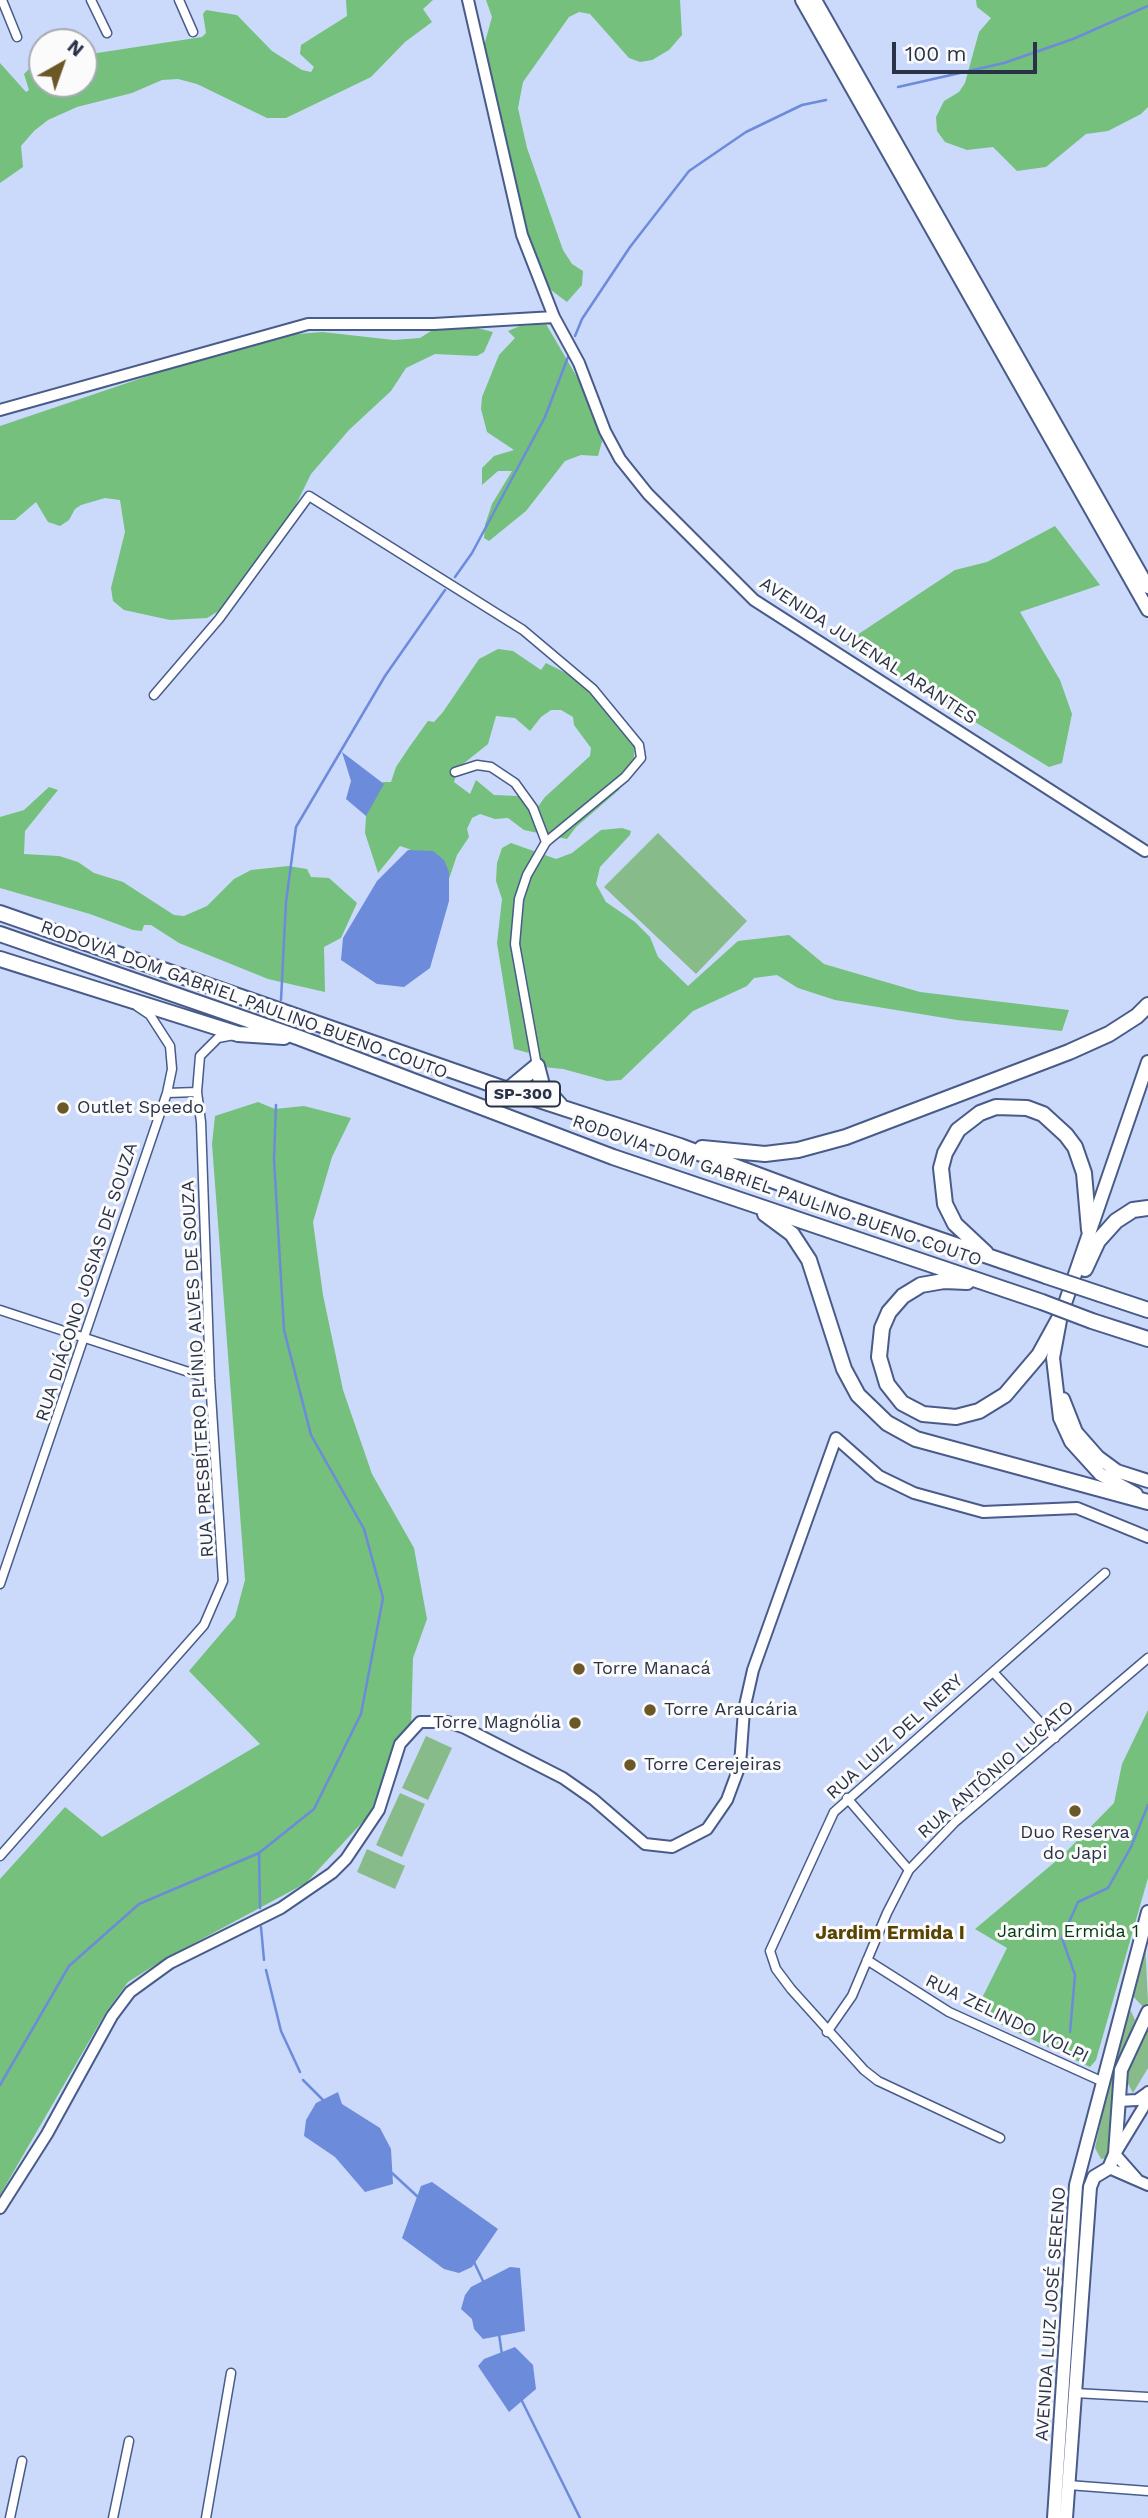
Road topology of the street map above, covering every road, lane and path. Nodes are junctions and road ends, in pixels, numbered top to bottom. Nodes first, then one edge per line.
1 (2, 0) edge
2 (91, 0) edge
3 (179, 0) edge
4 (468, 0) edge
5 (802, 0) edge
6 (816, 0) edge
7 (193, 32) dead end
8 (107, 33) dead end
9 (17, 37) dead end
10 (554, 317) junction
11 (0, 410) edge
12 (1148, 587) edge
13 (1148, 610) edge
14 (154, 695) dead end
15 (455, 772) dead end
16 (546, 842) junction
17 (1145, 851) dead end
18 (0, 913) edge
19 (0, 934) edge
20 (0, 959) edge
21 (129, 1002) junction
22 (1148, 1005) edge
23 (238, 1034) junction
24 (300, 1038) junction
25 (1148, 1062) edge
26 (537, 1066) junction
27 (1148, 1086) edge
28 (508, 1090) junction
29 (197, 1092) junction
30 (167, 1093) junction
31 (561, 1106) junction
32 (680, 1146) junction
33 (733, 1197) junction
34 (1148, 1208) edge
35 (1089, 1230) junction
36 (990, 1256) junction
37 (1085, 1269) junction
38 (985, 1283) junction
39 (0, 1310) edge
40 (1148, 1310) edge
41 (1061, 1315) junction
42 (82, 1339) junction
43 (1147, 1339) edge
44 (210, 1379) junction
45 (1148, 1481) edge
46 (1148, 1501) edge
47 (1148, 1537) edge
48 (1105, 1573) dead end
49 (0, 1584) edge
50 (1148, 1658) edge
51 (993, 1672) junction
52 (1055, 1738) junction
53 (847, 1798) junction
54 (0, 1856) edge
55 (909, 1870) junction
56 (1148, 1912) edge
57 (1148, 1931) edge
58 (867, 1960) junction
59 (1122, 2007) junction
60 (1145, 2016) edge
61 (827, 2032) junction
62 (1101, 2081) junction
63 (1147, 2092) edge
64 (1118, 2101) junction
65 (1000, 2138) dead end
66 (1115, 2154) junction
67 (1084, 2156) junction
68 (1109, 2168) junction
69 (1143, 2182) edge
70 (0, 2208) edge
71 (1070, 2238) junction
72 (1085, 2239) junction
73 (231, 2373) dead end
74 (1075, 2392) junction
75 (1148, 2397) edge
76 (129, 2441) dead end
77 (22, 2461) dead end
78 (1068, 2485) junction
79 (1148, 2490) edge
80 (10, 2518) edge
81 (113, 2518) edge
82 (206, 2518) edge
83 (1054, 2518) edge
84 (1066, 2518) edge

1 - 9 street
2 - 8 street
3 - 7 street
4 - 10 street, AVENIDA JUVENAL ARANTES
5 - 13 main road
6 - 12 main road
10 - 11 street
10 - 17 street, AVENIDA JUVENAL ARANTES
14 - 16 street
15 - 16 street
16 - 26 street
18 - 28 highway, RODOVIA DOM GABRIEL PAULINO BUENO COUTO / SP-300
19 - 24 highway, RODOVIA DOM GABRIEL PAULINO BUENO COUTO / SP-300
20 - 21 highway
21 - 23 highway
21 - 30 street, RUA DIÁCONO JOSIAS DE SOUZA
22 - 32 highway
23 - 24 highway
23 - 29 street, RUA PRESBÍTERO PLÍNIO ALVES DE SOUZA
24 - 33 highway, RODOVIA DOM GABRIEL PAULINO BUENO COUTO / SP-300
25 - 35 main road
26 - 28 highway
26 - 31 highway
27 - 37 main road
28 - 31 highway, RODOVIA DOM GABRIEL PAULINO BUENO COUTO / SP-300
29 - 30 street
29 - 44 street, RUA PRESBÍTERO PLÍNIO ALVES DE SOUZA
30 - 42 street, RUA DIÁCONO JOSIAS DE SOUZA
31 - 32 highway, RODOVIA DOM GABRIEL PAULINO BUENO COUTO / SP-300
32 - 36 highway, RODOVIA DOM GABRIEL PAULINO BUENO COUTO / SP-300
33 - 38 highway, RODOVIA DOM GABRIEL PAULINO BUENO COUTO / SP-300
33 - 46 highway
34 - 37 highway
35 - 36 highway
35 - 41 main road
36 - 40 highway, RODOVIA DOM GABRIEL PAULINO BUENO COUTO / SP-300, bridge
37 - 45 main road
38 - 41 highway
38 - 43 highway, RODOVIA DOM GABRIEL PAULINO BUENO COUTO / SP-300, bridge
39 - 42 street
41 - 46 main road
42 - 44 street
42 - 49 street, RUA DIÁCONO JOSIAS DE SOUZA
44 - 54 street, RUA PRESBÍTERO PLÍNIO ALVES DE SOUZA
47 - 70 street
48 - 51 street, RUA LUIZ DEL NERY
50 - 52 street, RUA ANTÔNIO LUCATO
51 - 52 street
51 - 53 street, RUA LUIZ DEL NERY
52 - 55 street, RUA ANTÔNIO LUCATO
53 - 55 street
53 - 61 street, RUA LUIZ DEL NERY
55 - 58 street, RUA ANTÔNIO LUCATO
56 - 57 main road
56 - 59 main road, AVENIDA LUIZ JOSÉ SERENO
58 - 61 street, RUA ANTÔNIO LUCATO
58 - 62 street, RUA ZELINDO VOLPI
59 - 60 main road
59 - 62 main road, AVENIDA LUIZ JOSÉ SERENO
60 - 64 main road, AVENIDA LUIZ JOSÉ SERENO
61 - 65 street, RUA LUIZ DEL NERY
62 - 67 main road, AVENIDA LUIZ JOSÉ SERENO
63 - 64 street
63 - 66 street
64 - 66 main road, AVENIDA LUIZ JOSÉ SERENO
66 - 68 main road, AVENIDA LUIZ JOSÉ SERENO
66 - 69 street
67 - 68 main road
67 - 71 main road, AVENIDA LUIZ JOSÉ SERENO
68 - 69 street
68 - 72 main road, AVENIDA LUIZ JOSÉ SERENO
71 - 72 main road
71 - 83 main road, AVENIDA LUIZ JOSÉ SERENO
72 - 74 main road, AVENIDA LUIZ JOSÉ SERENO
73 - 82 street
74 - 75 street
74 - 78 main road, AVENIDA LUIZ JOSÉ SERENO
76 - 81 street
77 - 80 street
78 - 79 street
78 - 84 main road, AVENIDA LUIZ JOSÉ SERENO

